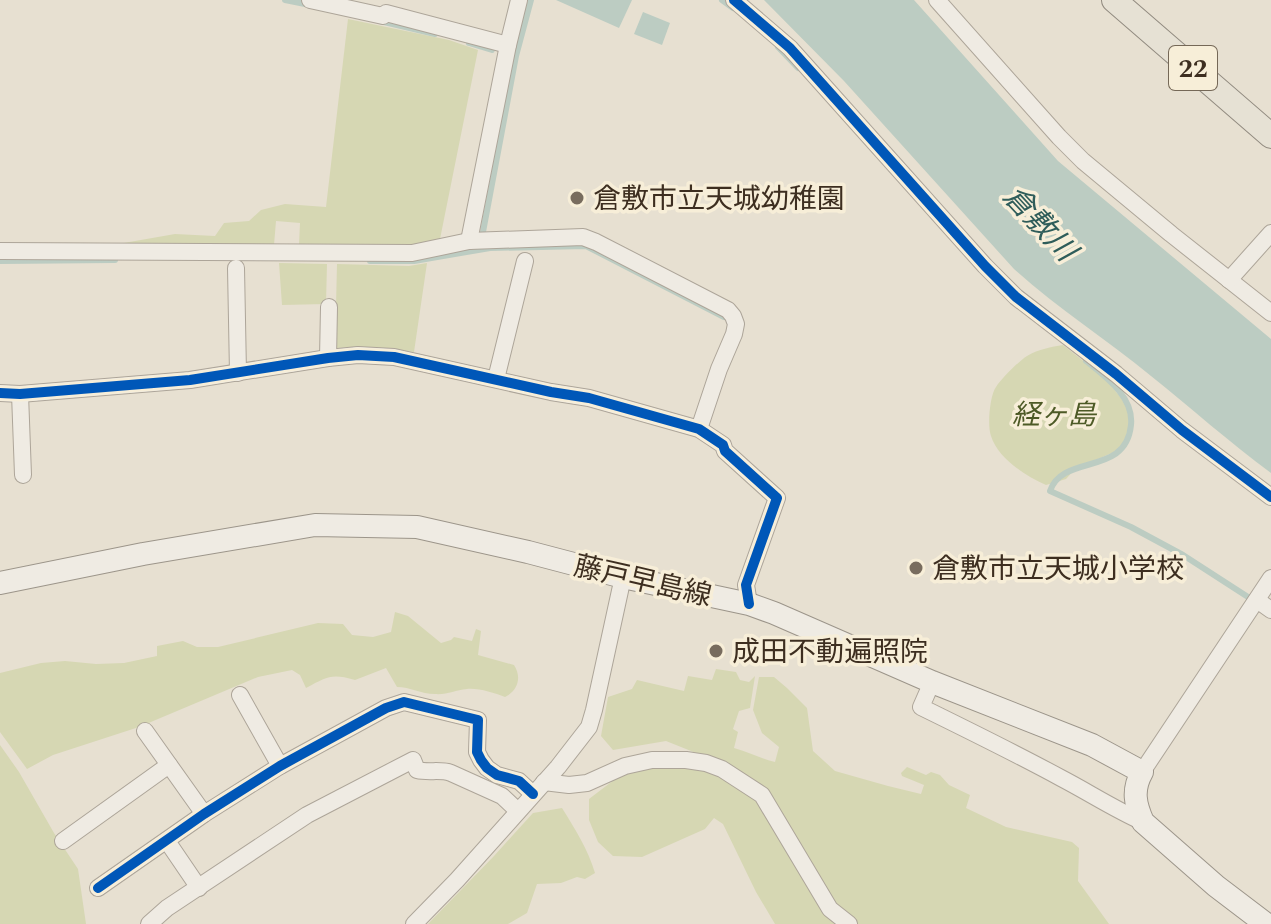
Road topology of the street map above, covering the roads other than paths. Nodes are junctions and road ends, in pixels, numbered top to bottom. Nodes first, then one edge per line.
1 (310, 0) edge
2 (519, 0) edge
3 (734, 0) edge
4 (937, 0) edge
5 (1114, 0) edge
6 (508, 45) junction
7 (1271, 136) edge
8 (1271, 233) edge
9 (469, 241) junction
10 (0, 251) edge
11 (525, 261) dead end
12 (236, 268) dead end
13 (1229, 280) junction
14 (329, 307) dead end
15 (1271, 313) edge
16 (328, 358) junction
17 (238, 373) junction
18 (496, 379) junction
19 (0, 393) edge
20 (20, 394) junction
21 (699, 429) junction
22 (23, 475) dead end
23 (1271, 497) edge
24 (623, 577) junction
25 (1271, 578) edge
26 (0, 583) edge
27 (749, 604) junction
28 (1264, 605) edge
29 (932, 682) junction
30 (240, 695) dead end
31 (145, 731) dead end
32 (169, 765) junction
33 (280, 766) junction
34 (1142, 772) junction
35 (539, 788) junction
36 (518, 811) junction
37 (204, 814) junction
38 (1143, 822) junction
39 (63, 841) dead end
40 (167, 841) junction
41 (98, 888) dead end
42 (199, 888) junction
43 (149, 924) edge
44 (414, 924) edge
45 (849, 924) edge
46 (1266, 924) edge

1 - 6 street
2 - 6 street
3 - 23 street
4 - 13 street
5 - 7 main road, 22
6 - 9 street
8 - 13 street
9 - 10 street
9 - 21 street
11 - 18 street
12 - 17 street
13 - 15 street
14 - 16 street
16 - 17 street
16 - 18 street
17 - 20 street
18 - 21 street
19 - 20 street
20 - 22 street
21 - 27 street
24 - 26 main road, 藤戸早島線
24 - 27 main road, 藤戸早島線
24 - 35 street
25 - 28 street
27 - 29 main road, 藤戸早島線
28 - 34 street
29 - 34 main road, 藤戸早島線
29 - 38 street
30 - 33 street
31 - 32 street
32 - 37 street
32 - 39 street
33 - 35 street
33 - 37 street
34 - 38 main road
35 - 36 street
35 - 45 street
36 - 42 street
36 - 44 street
37 - 40 street
38 - 46 main road
40 - 41 street
40 - 42 street
42 - 43 street

